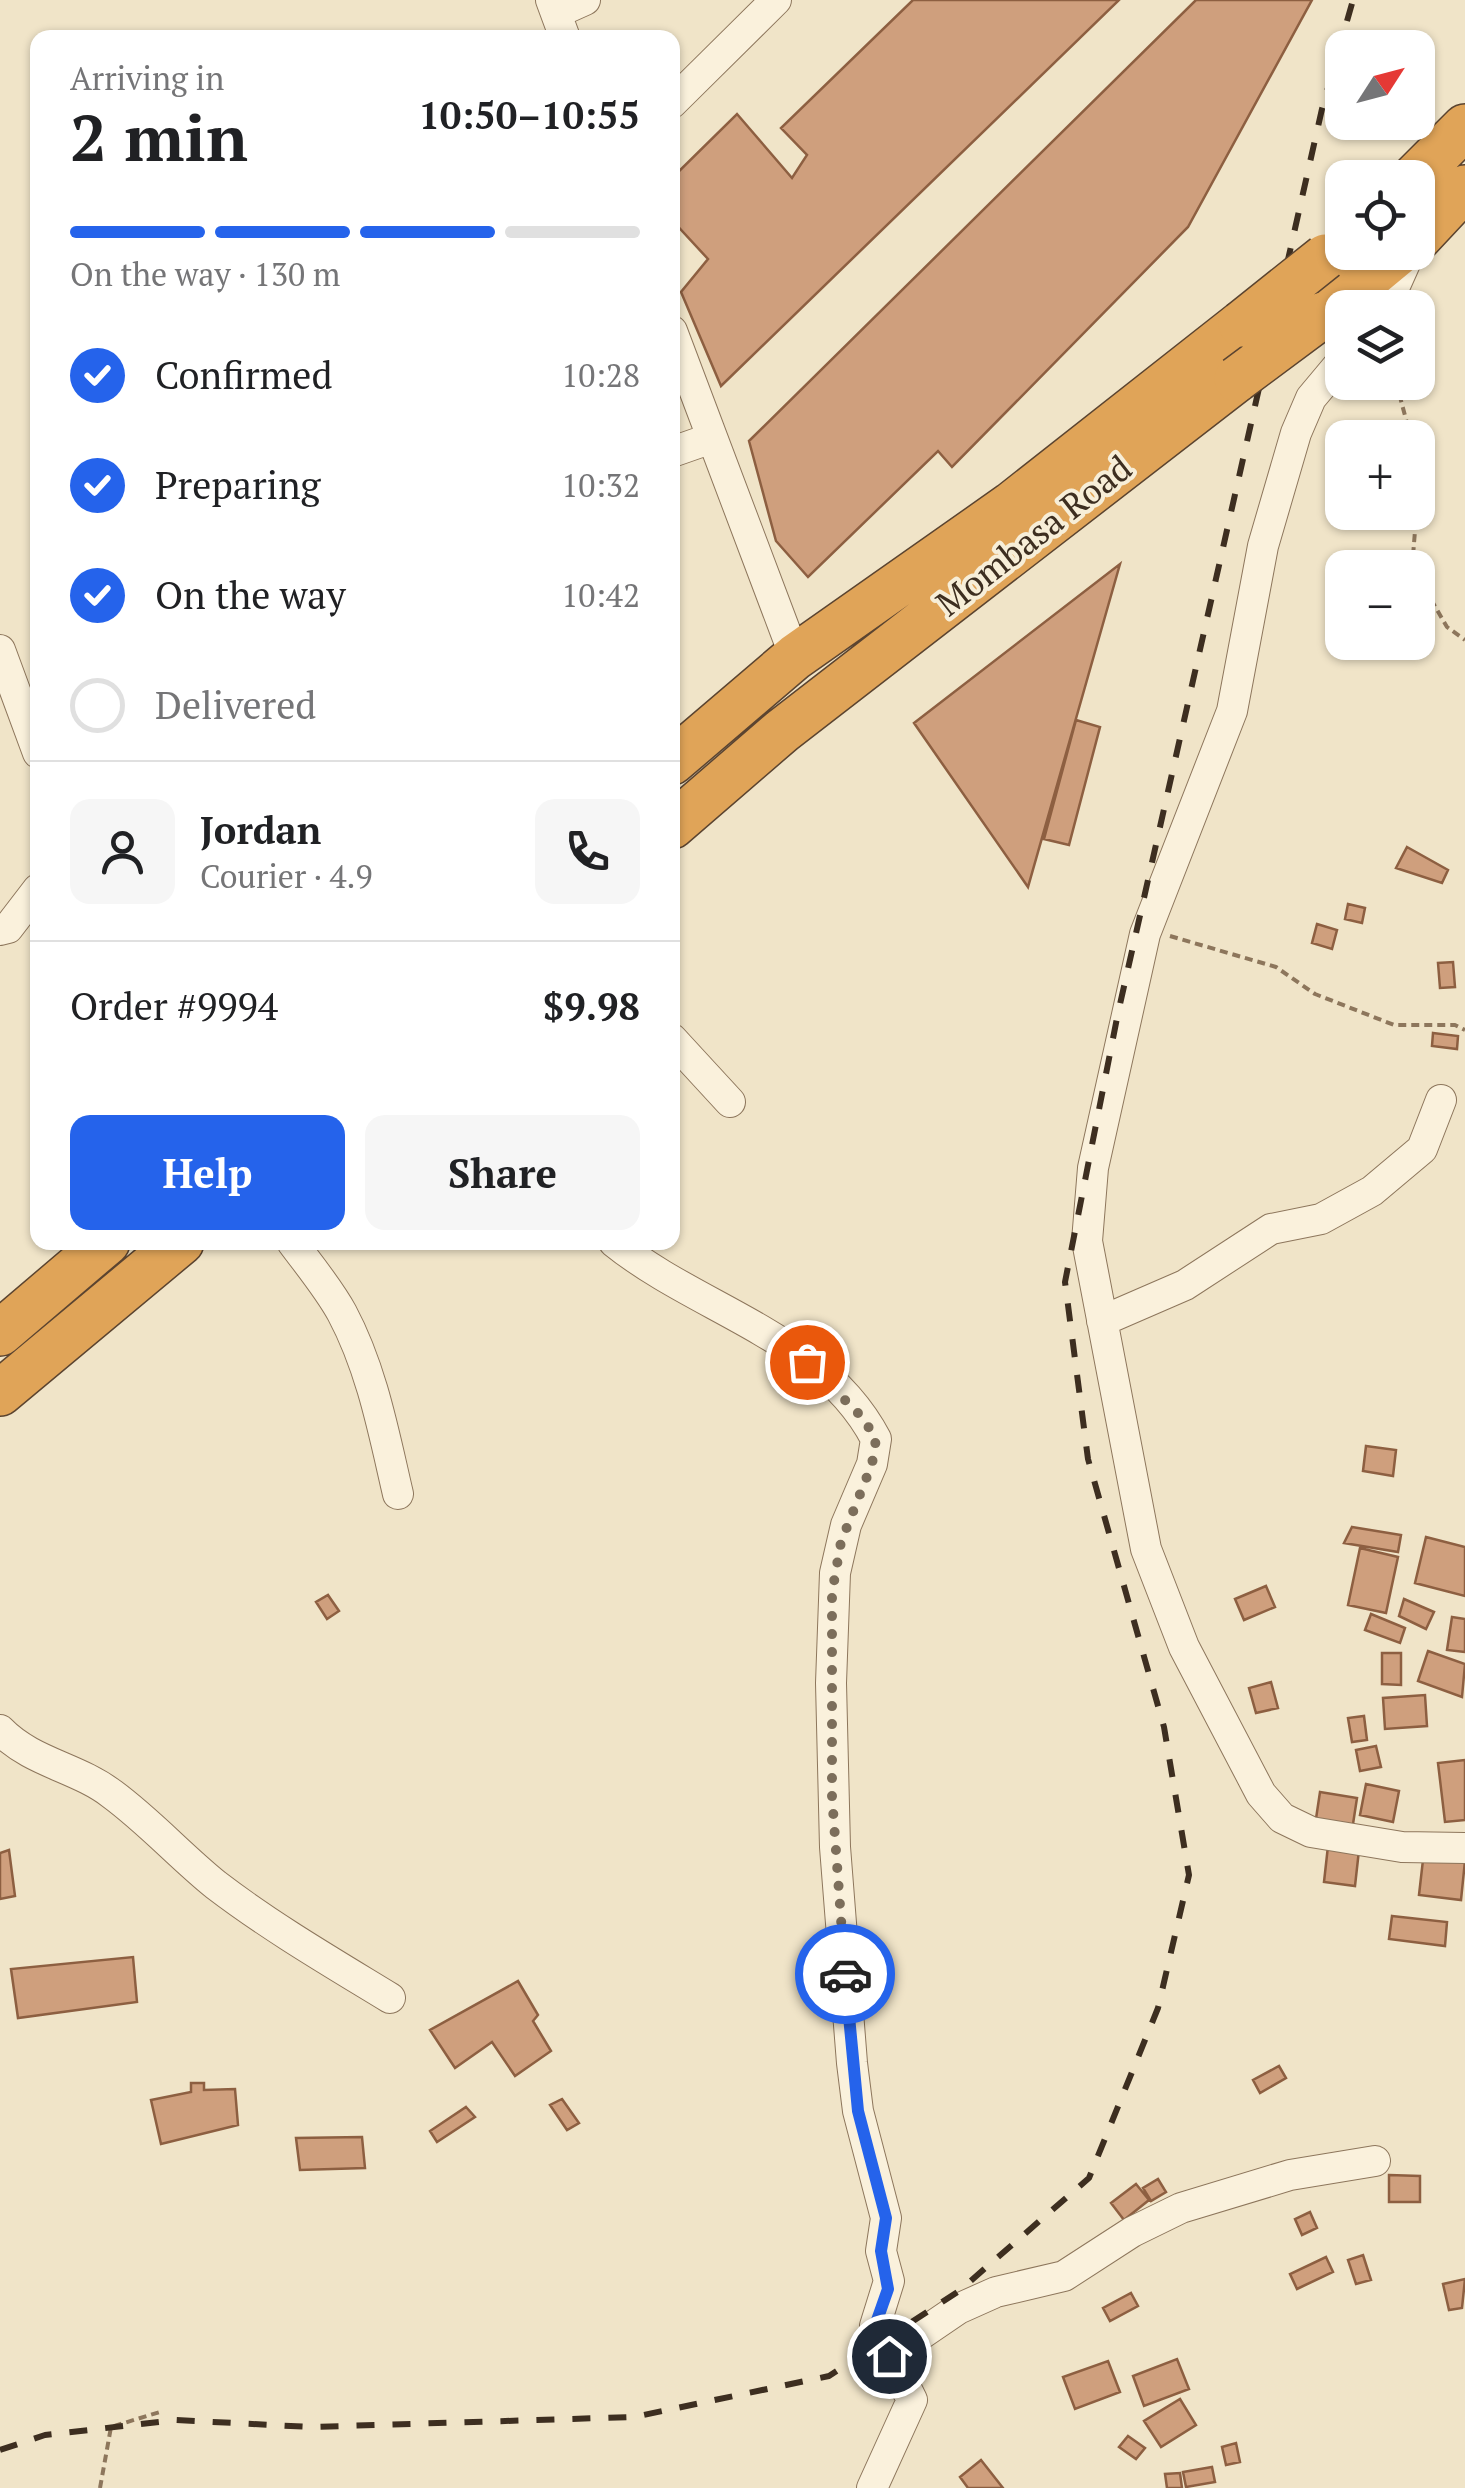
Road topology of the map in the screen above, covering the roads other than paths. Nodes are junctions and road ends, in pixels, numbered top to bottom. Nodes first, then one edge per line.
1 (586, 0) edge
2 (776, 0) edge
3 (557, 17) edge
4 (680, 95) edge
5 (1465, 127) edge
6 (1432, 160) edge
7 (1465, 188) edge
8 (1435, 220) edge
9 (1325, 256) edge
10 (1378, 270) edge
11 (680, 352) edge
12 (1325, 381) edge
13 (712, 438) junction
14 (680, 449) edge
15 (0, 650) edge
16 (795, 657) junction
17 (26, 684) edge
18 (680, 755) edge
19 (680, 819) edge
20 (30, 899) edge
21 (0, 930) edge
22 (680, 1048) edge
23 (1441, 1100) dead end
24 (730, 1102) dead end
25 (98, 1250) edge
26 (171, 1250) edge
27 (298, 1250) edge
28 (625, 1250) edge
29 (1102, 1321) junction
30 (0, 1334) edge
31 (0, 1393) edge
32 (398, 1494) dead end
33 (0, 1730) edge
34 (1465, 1848) edge
35 (390, 1998) dead end
36 (1375, 2161) dead end
37 (889, 2356) junction
38 (872, 2488) edge

1 - 3 street
2 - 4 street
5 - 6 highway
7 - 8 highway
9 - 16 highway, Mombasa Road, bridge
10 - 19 highway, Mombasa Road, bridge
11 - 13 street
12 - 29 street
13 - 14 street
13 - 16 street
15 - 17 street
16 - 18 highway, Mombasa Road
20 - 21 street
22 - 24 street
23 - 29 street
25 - 30 highway
26 - 31 highway
27 - 32 street
28 - 37 street
29 - 34 street
33 - 35 street
36 - 37 street
37 - 38 street

